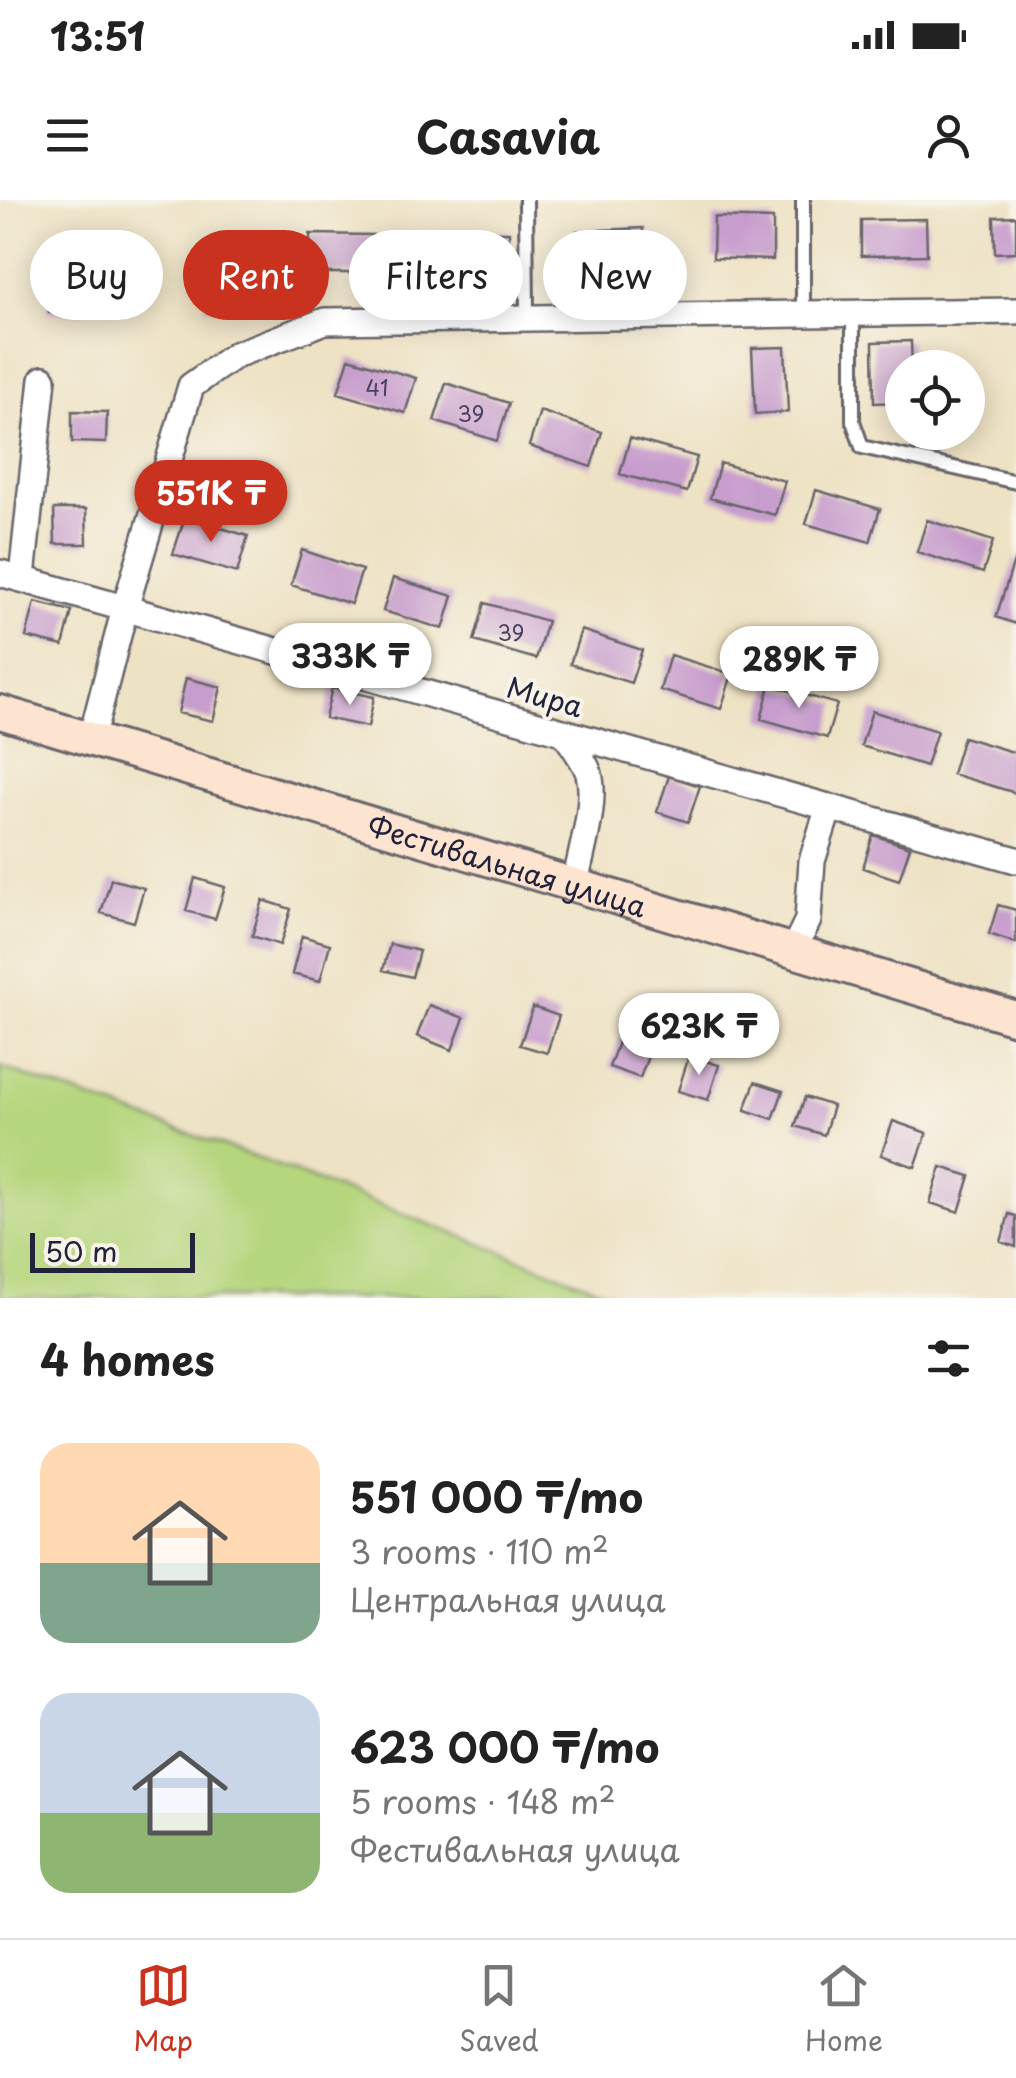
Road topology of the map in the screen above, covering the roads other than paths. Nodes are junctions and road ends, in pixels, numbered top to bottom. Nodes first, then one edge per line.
1 (526, 200) edge
2 (803, 200) edge
3 (1016, 311) edge
4 (803, 312) junction
5 (854, 312) junction
6 (527, 316) junction
7 (43, 380) dead end
8 (1016, 482) edge
9 (11, 575) edge
10 (125, 608) junction
11 (0, 712) edge
12 (564, 732) junction
13 (91, 740) junction
14 (605, 744) junction
15 (588, 771) junction
16 (829, 807) junction
17 (1016, 860) edge
18 (575, 885) junction
19 (792, 950) junction
20 (1016, 1018) edge

1 - 6 lane
2 - 4 lane
3 - 5 street
4 - 5 street
4 - 6 street
5 - 8 lane
6 - 10 street
7 - 9 street
9 - 10 street, Мира
10 - 12 street, Мира
10 - 13 street
11 - 13 street, Фестивальная улица
12 - 14 street, Мира
12 - 15 street
13 - 18 street, Фестивальная улица
14 - 15 street
14 - 16 street, Мира
15 - 18 street
16 - 17 street, Мира
16 - 19 street
18 - 19 street, Фестивальная улица
19 - 20 street, Фестивальная улица

